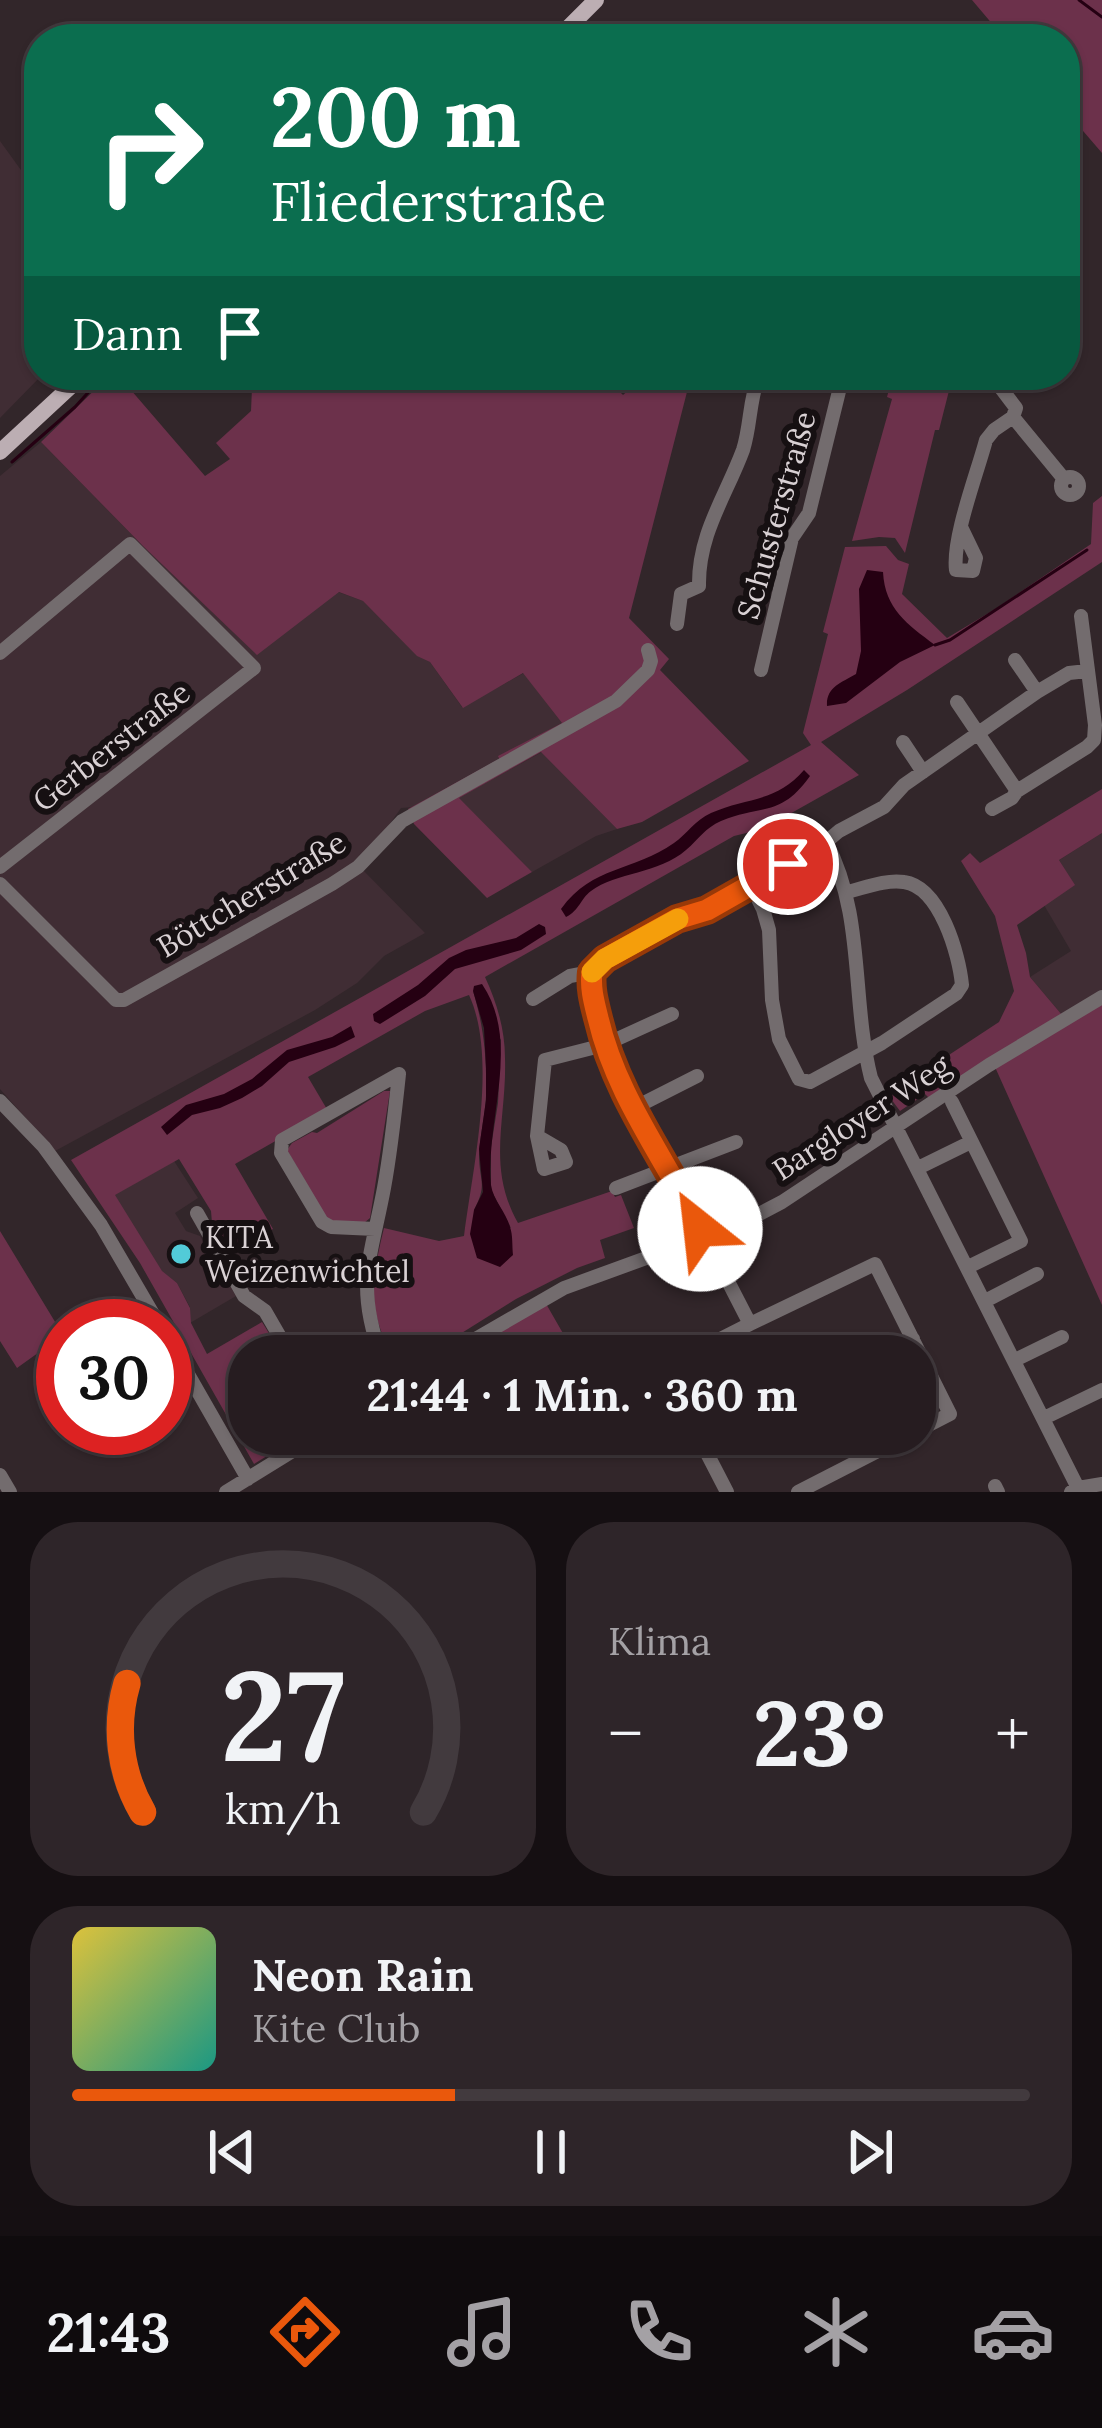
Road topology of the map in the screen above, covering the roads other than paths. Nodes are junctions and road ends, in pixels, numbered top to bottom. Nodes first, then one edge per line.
1 (596, 0) edge
2 (572, 24) edge
3 (67, 390) edge
4 (754, 390) edge
5 (839, 390) edge
6 (1003, 390) edge
7 (1013, 417) junction
8 (0, 452) edge
9 (1064, 479) dead end
10 (962, 529) dead end
11 (1081, 616) dead end
12 (677, 624) dead end
13 (648, 650) dead end
14 (0, 653) edge
15 (1015, 660) dead end
16 (761, 670) dead end
17 (1087, 671) junction
18 (1037, 692) junction
19 (957, 702) dead end
20 (976, 733) junction
21 (903, 742) dead end
22 (923, 772) junction
23 (1017, 791) junction
24 (992, 809) dead end
25 (826, 842) junction
26 (0, 867) edge
27 (0, 884) edge
28 (751, 885) junction
29 (847, 892) junction
30 (592, 972) junction
31 (1102, 997) edge
32 (533, 998) dead end
33 (671, 1014) dead end
34 (604, 1045) junction
35 (864, 1052) junction
36 (698, 1076) dead end
37 (0, 1101) edge
38 (952, 1102) dead end
39 (632, 1109) junction
40 (897, 1126) junction
41 (537, 1136) dead end
42 (736, 1142) dead end
43 (971, 1142) junction
44 (666, 1168) junction
45 (918, 1168) junction
46 (616, 1188) dead end
47 (197, 1213) dead end
48 (375, 1229) junction
49 (704, 1238) junction
50 (968, 1267) junction
51 (1037, 1274) dead end
52 (144, 1299) edge
53 (986, 1300) junction
54 (750, 1324) junction
55 (279, 1335) edge
56 (373, 1335) edge
57 (480, 1335) edge
58 (728, 1335) edge
59 (911, 1335) edge
60 (1062, 1337) dead end
61 (1015, 1360) junction
62 (192, 1381) edge
63 (936, 1386) edge
64 (1102, 1390) edge
65 (1044, 1418) junction
66 (936, 1421) edge
67 (286, 1455) edge
68 (707, 1455) edge
69 (870, 1455) edge
70 (0, 1475) edge
71 (248, 1479) junction
72 (1102, 1484) edge
73 (1075, 1490) edge
74 (10, 1492) edge
75 (226, 1492) edge
76 (727, 1492) edge
77 (798, 1492) edge

1 - 2 main road
3 - 8 main road
4 - 12 street
5 - 16 street, Schusterstraße
6 - 7 street
7 - 9 street
7 - 10 street
11 - 17 street
13 - 27 street, Böttcherstraße
14 - 26 street, Gerberstraße
15 - 18 street
17 - 18 street
17 - 23 street
18 - 20 street
19 - 20 street
20 - 22 street
20 - 23 street
21 - 22 street
22 - 25 street
23 - 24 street
25 - 28 street
25 - 29 street
28 - 30 street
28 - 35 street
29 - 35 street
29 - 35 street
30 - 32 street
30 - 34 street
31 - 40 street, Bargloyer Weg
33 - 34 street
34 - 39 street
34 - 41 street
35 - 40 street
36 - 39 street
37 - 52 street
38 - 43 street
39 - 44 street
40 - 45 street
40 - 49 street, Bargloyer Weg
42 - 44 street
43 - 45 street
43 - 50 street
44 - 46 street
44 - 49 street
45 - 50 street
47 - 55 street
48 - 48 street
48 - 56 street
49 - 54 street
49 - 57 street, Bargloyer Weg
50 - 53 street
51 - 53 street
53 - 61 street
54 - 58 street
54 - 59 street
60 - 61 street
61 - 65 street
62 - 71 street
63 - 66 street
64 - 65 street
65 - 73 street
67 - 71 street
68 - 76 street
69 - 77 street
70 - 74 street
71 - 75 street
72 - 73 street

